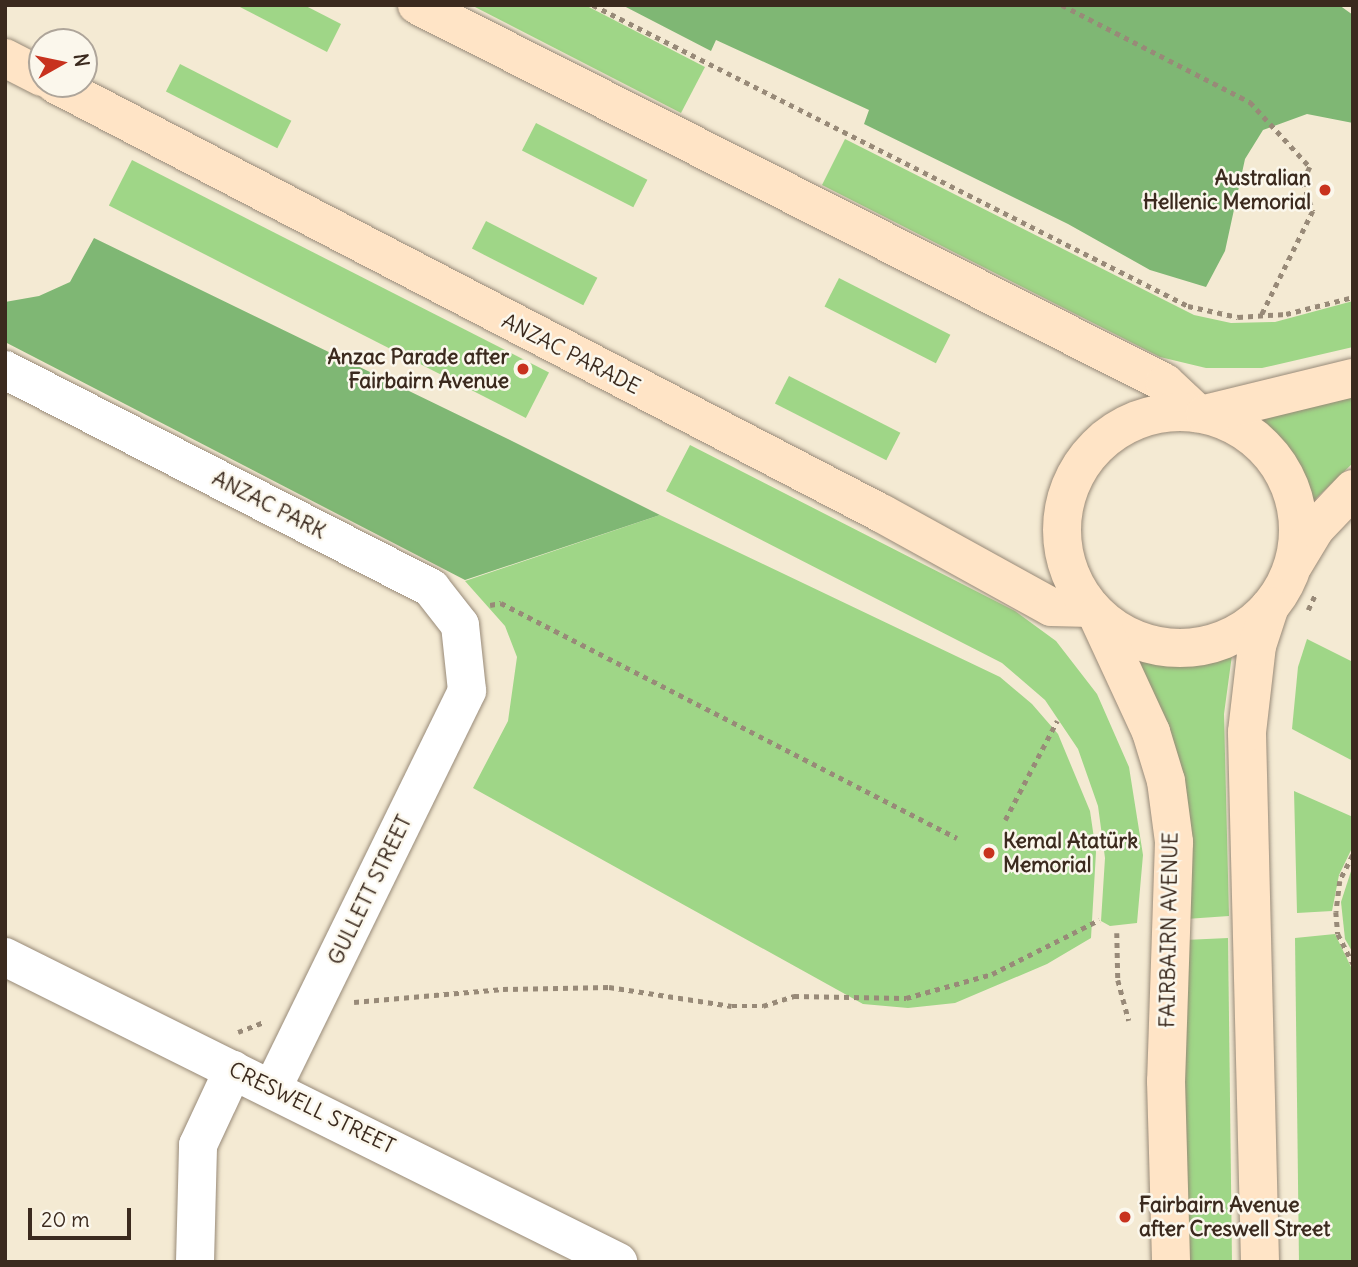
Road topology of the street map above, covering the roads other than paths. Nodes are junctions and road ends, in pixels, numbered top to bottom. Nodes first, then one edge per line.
1 (417, 5) edge
2 (5, 58) edge
3 (28, 70) edge
4 (82, 98) edge
5 (5, 370) edge
6 (1353, 378) edge
7 (1201, 413) junction
8 (1353, 489) edge
9 (1306, 575) junction
10 (1270, 606) junction
11 (1094, 610) junction
12 (467, 691) joint
13 (5, 957) edge
14 (233, 1070) junction
15 (272, 1089) junction
16 (195, 1262) edge
17 (618, 1262) edge
18 (1171, 1262) edge
19 (1260, 1262) edge

1 - 7 main road
2 - 3 main road
4 - 11 main road, ANZAC PARADE
5 - 12 street, ANZAC PARK
6 - 7 main road
7 - 9 main road
7 - 11 main road
8 - 9 main road
9 - 10 main road
10 - 11 main road
10 - 19 main road
11 - 18 main road, FAIRBAIRN AVENUE
12 - 15 street, GULLETT STREET
13 - 14 street, CRESWELL STREET
14 - 15 street, CRESWELL STREET
14 - 16 street
15 - 17 street, CRESWELL STREET

